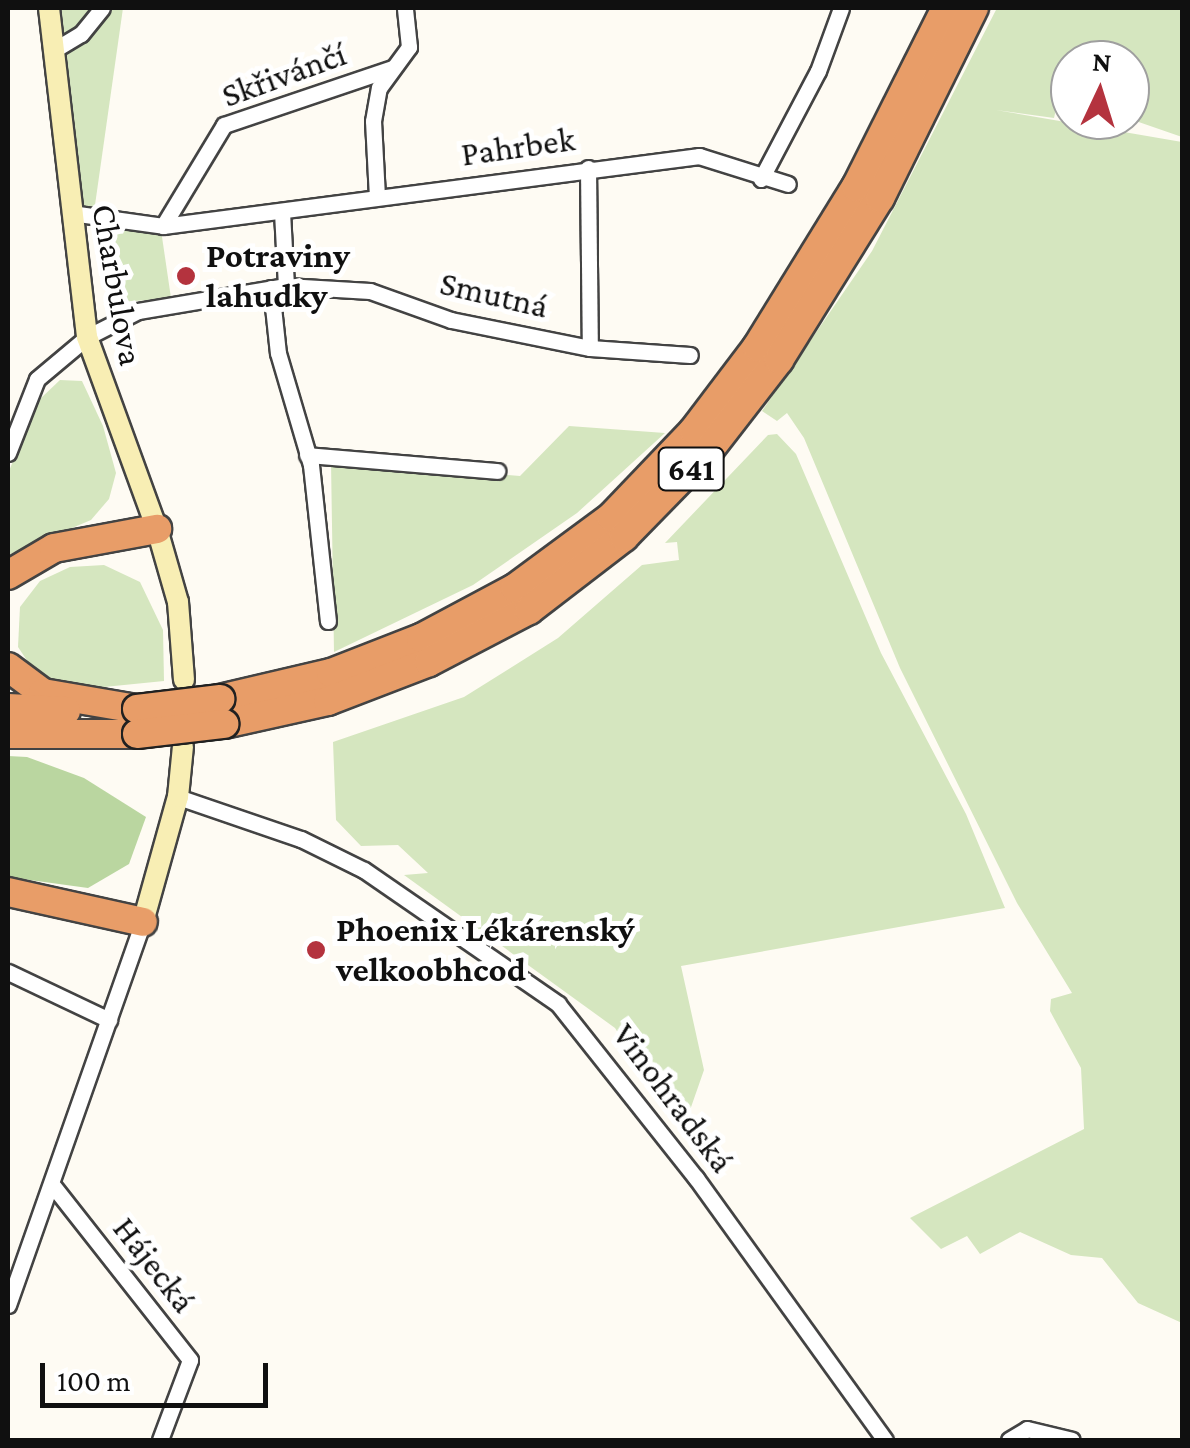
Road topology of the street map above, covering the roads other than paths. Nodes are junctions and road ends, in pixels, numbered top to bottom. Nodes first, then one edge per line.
1 (49, 8) edge
2 (102, 8) edge
3 (405, 8) edge
4 (842, 8) edge
5 (946, 8) edge
6 (974, 8) edge
7 (54, 50) junction
8 (392, 68) junction
9 (588, 168) junction
10 (761, 179) junction
11 (788, 184) dead end
12 (377, 197) junction
13 (282, 212) junction
14 (71, 213) junction
15 (163, 226) junction
16 (278, 287) junction
17 (87, 337) junction
18 (590, 348) junction
19 (690, 355) dead end
20 (8, 453) edge
21 (307, 455) junction
22 (498, 471) dead end
23 (158, 529) junction
24 (8, 575) edge
25 (328, 621) dead end
26 (8, 667) edge
27 (184, 680) dead end
28 (8, 708) edge
29 (222, 712) junction
30 (137, 721) junction
31 (8, 738) edge
32 (183, 746) dead end
33 (178, 797) junction
34 (8, 892) edge
35 (143, 922) junction
36 (8, 972) edge
37 (108, 1020) junction
38 (54, 1187) junction
39 (8, 1305) edge
40 (160, 1440) edge
41 (885, 1440) edge
42 (1009, 1440) edge
43 (1072, 1440) edge

1 - 7 street, Charbulova
2 - 7 street
3 - 8 street, Skřivánčí
4 - 10 street
5 - 29 highway, 641
6 - 29 highway, 641
7 - 14 street, Charbulova
8 - 12 street
8 - 15 street, Skřivánčí
9 - 10 street, Pahrbek
9 - 12 street, Pahrbek
9 - 18 street
10 - 11 street, Pahrbek
12 - 13 street, Pahrbek
13 - 15 street, Pahrbek
13 - 16 street
14 - 15 street, Pahrbek
14 - 17 street, Charbulova
16 - 17 street, Smutná
16 - 18 street, Smutná
16 - 21 street
17 - 20 street, Smutná
17 - 23 street, Charbulova
18 - 19 street, Smutná
21 - 22 street
21 - 25 street
23 - 24 highway
23 - 27 street, Charbulova
26 - 30 highway
28 - 30 highway, 641
29 - 30 highway, 641, bridge
30 - 31 highway, 641
32 - 33 street
33 - 35 street
33 - 41 street, Vinohradská
34 - 35 highway
35 - 37 street
36 - 37 street
37 - 38 street
38 - 39 street
38 - 40 street, Hájecká
42 - 43 street

